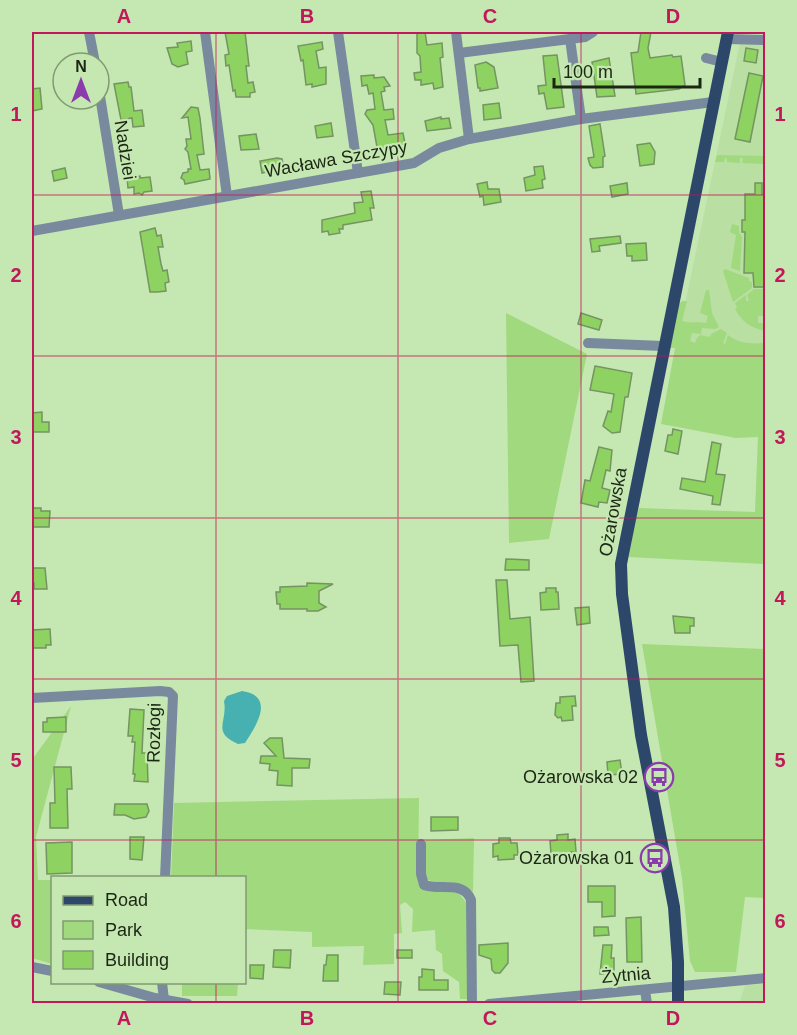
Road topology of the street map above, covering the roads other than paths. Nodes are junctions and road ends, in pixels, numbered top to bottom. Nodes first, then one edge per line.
1 (89, 32) edge
2 (205, 32) edge
3 (338, 32) edge
4 (456, 32) edge
5 (589, 34) edge
6 (727, 35) edge
7 (570, 39) junction
8 (765, 40) edge
9 (92, 51) edge
10 (459, 53) junction
11 (706, 58) dead end
12 (722, 62) junction
13 (713, 102) junction
14 (102, 111) edge
15 (581, 119) junction
16 (469, 139) junction
17 (358, 172) junction
18 (227, 196) junction
19 (119, 215) junction
20 (32, 231) edge
21 (588, 343) dead end
22 (663, 346) junction
23 (32, 698) edge
24 (421, 844) dead end
25 (165, 876) edge
26 (32, 967) edge
27 (51, 971) edge
28 (765, 978) edge
29 (106, 984) edge
30 (162, 984) edge
31 (679, 987) junction
32 (645, 990) junction
33 (164, 1000) junction
34 (541, 1001) edge
35 (188, 1004) edge
36 (472, 1004) edge
37 (489, 1004) edge
38 (647, 1004) edge
39 (678, 1004) edge

1 - 9 street
2 - 18 street
3 - 17 street
4 - 10 street
5 - 7 street
6 - 8 street
6 - 12 main road, Ożarowska
7 - 10 street
7 - 15 street
10 - 16 street
11 - 12 street
12 - 13 main road, Ożarowska
13 - 15 street, Wacława Szczypy
13 - 22 main road, Ożarowska
14 - 19 street, Nadziei
15 - 16 street, Wacława Szczypy
16 - 17 street, Wacława Szczypy
17 - 18 street, Wacława Szczypy
18 - 19 street, Wacława Szczypy
19 - 20 street, Wacława Szczypy
21 - 22 street
22 - 31 main road, Ożarowska
23 - 25 street, Rozłogi
24 - 36 street
26 - 27 street
28 - 31 street, Żytnia
29 - 33 street
30 - 33 street
31 - 32 street, Żytnia
31 - 39 main road, Ożarowska
32 - 34 street, Żytnia
32 - 38 street
33 - 35 street
34 - 37 street, Żytnia

